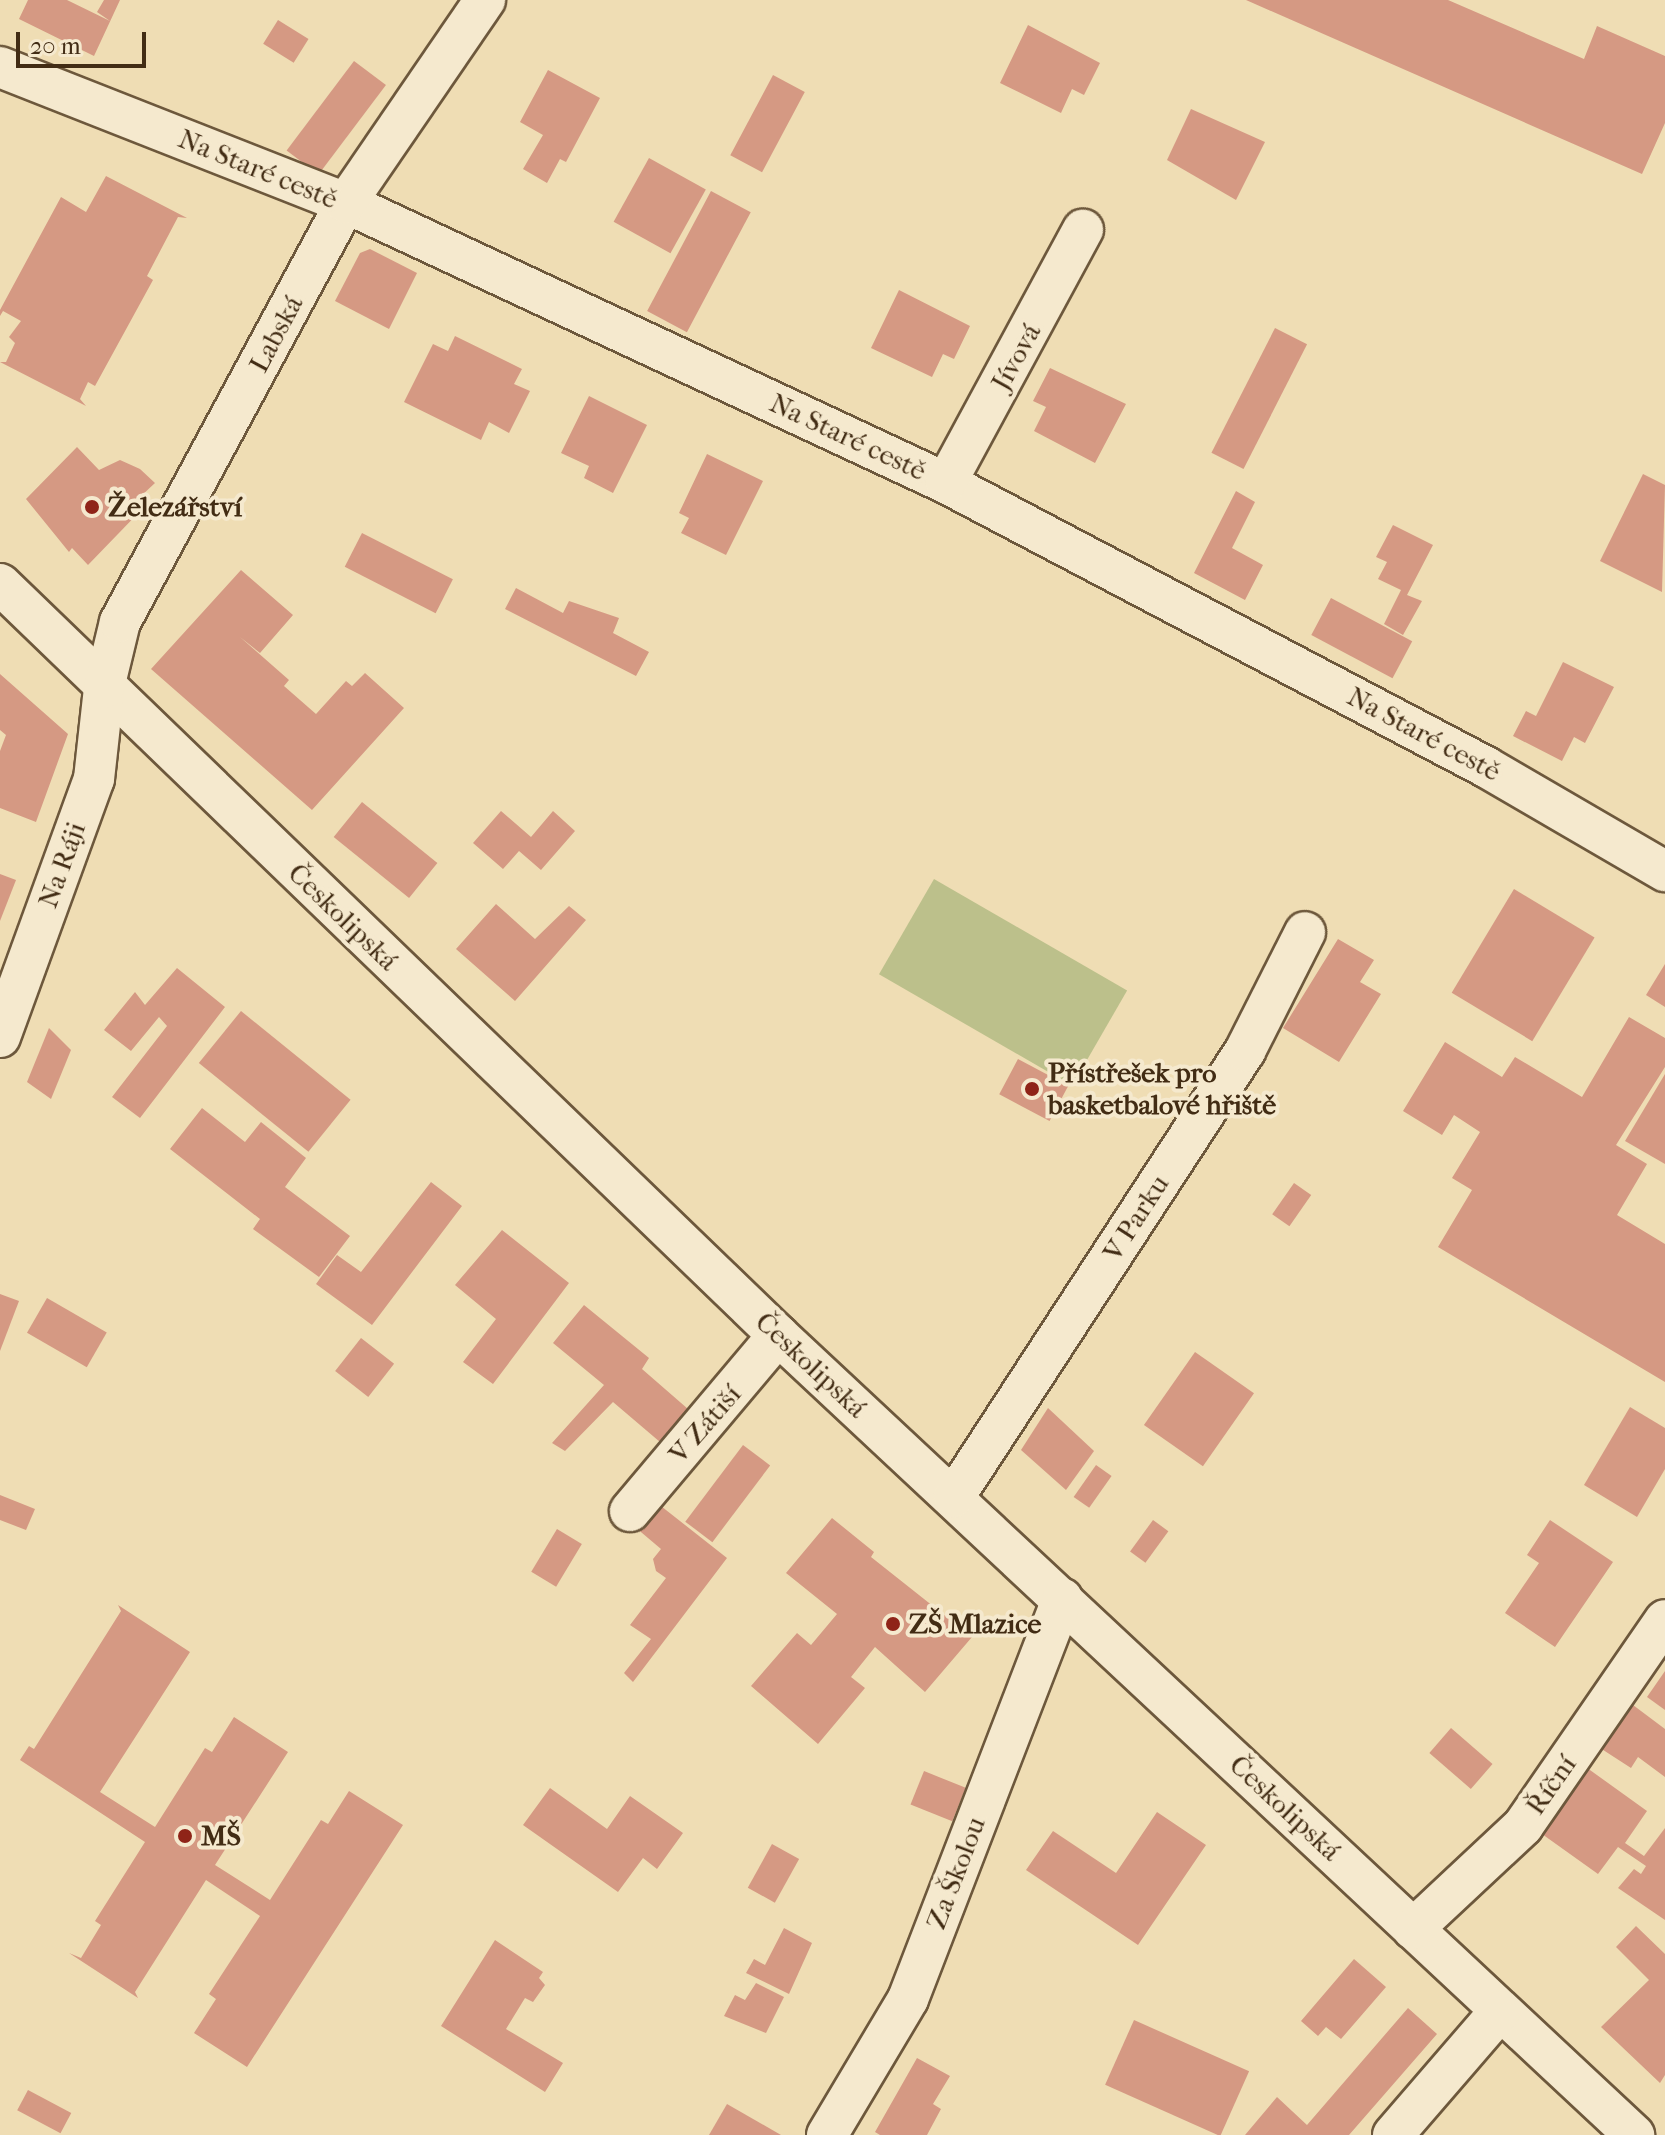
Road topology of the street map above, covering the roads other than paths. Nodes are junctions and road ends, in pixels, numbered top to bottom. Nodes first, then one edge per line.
1 (485, 0) edge
2 (0, 67) edge
3 (346, 203) junction
4 (1083, 230) dead end
5 (946, 483) junction
6 (0, 584) edge
7 (104, 688) junction
8 (1665, 871) edge
9 (1305, 932) dead end
10 (0, 1037) edge
11 (778, 1335) junction
12 (954, 1497) junction
13 (630, 1511) dead end
14 (1062, 1599) junction
15 (1665, 1620) edge
16 (1413, 1929) junction
17 (1500, 2011) junction
18 (827, 2135) edge
19 (1393, 2135) edge
20 (1634, 2135) edge

1 - 3 street, Labská
2 - 3 street, Na Staré cestě
3 - 5 street, Na Staré cestě
3 - 7 street, Labská
4 - 5 street, Jívová
5 - 8 street, Na Staré cestě
6 - 7 street, Českolipská
7 - 10 street, Na Ráji
7 - 11 street, Českolipská
9 - 12 street, V Parku
11 - 12 street, Českolipská
11 - 13 street, V Zátiší
12 - 14 street, Českolipská
14 - 16 street, Českolipská
14 - 18 street, Za Školou
15 - 16 street, Říční
16 - 17 street, Českolipská
17 - 19 street
17 - 20 street, Českolipská

